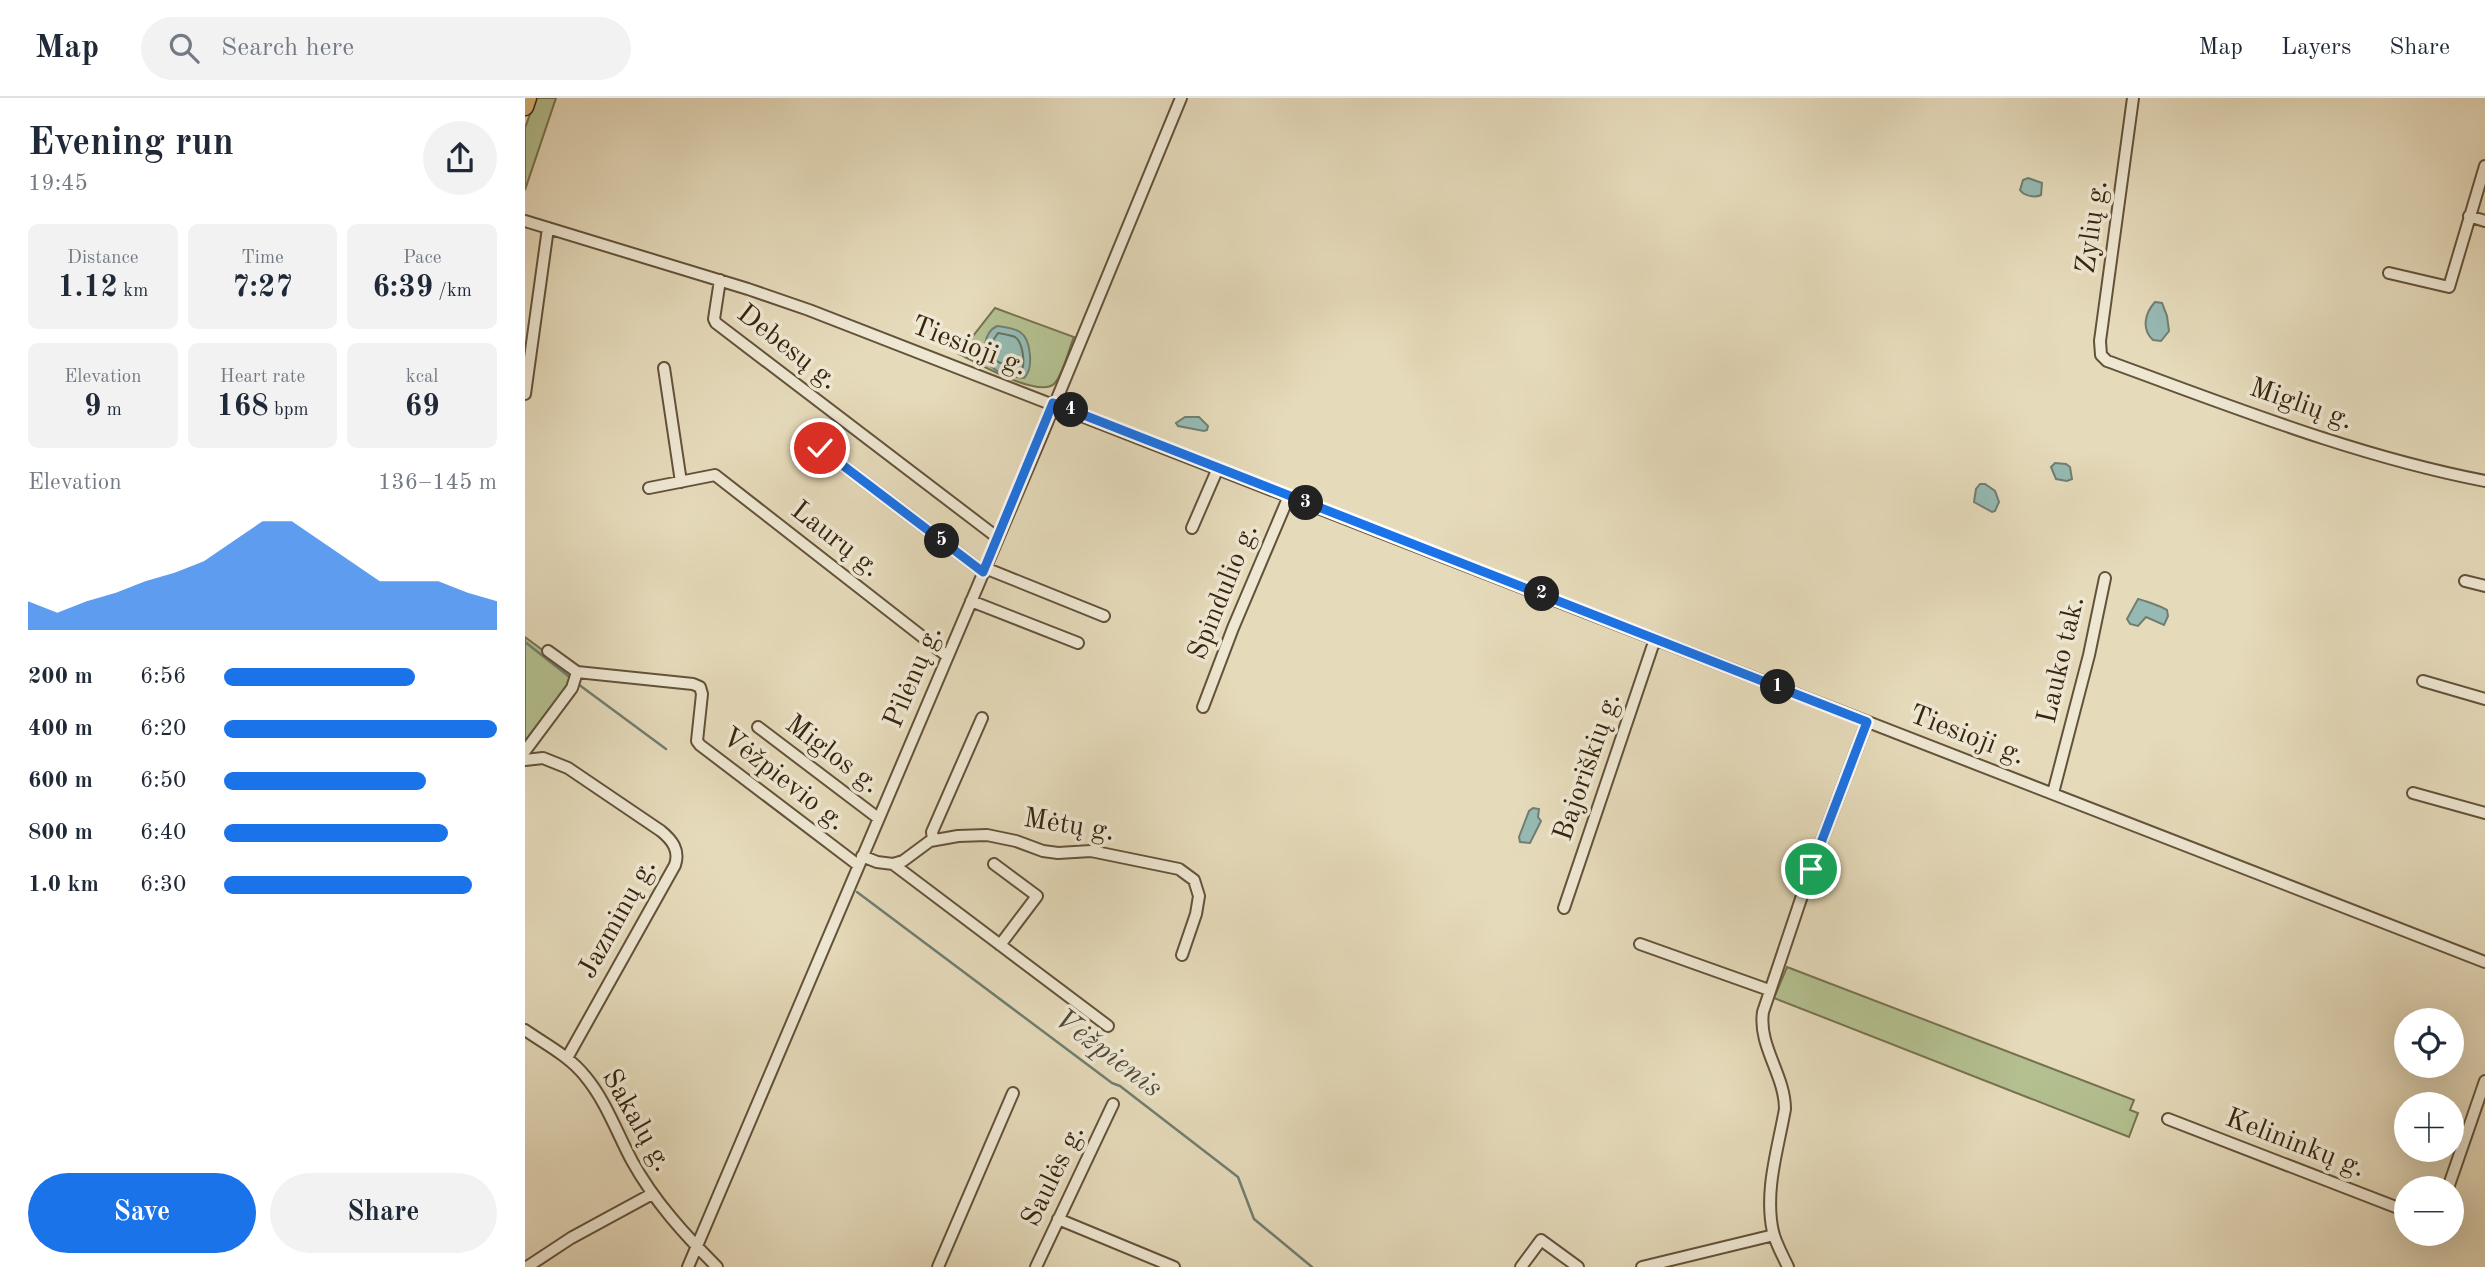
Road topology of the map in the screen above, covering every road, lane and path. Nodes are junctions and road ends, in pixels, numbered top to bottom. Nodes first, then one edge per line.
1 (528, 98) edge
2 (1181, 98) edge
3 (2133, 98) edge
4 (525, 107) edge
5 (2485, 166) edge
6 (2469, 216) junction
7 (2485, 220) edge
8 (525, 221) edge
9 (548, 228) junction
10 (2389, 273) dead end
11 (720, 280) junction
12 (2107, 361) joint
13 (664, 368) dead end
14 (525, 394) edge
15 (1053, 403) junction
16 (820, 448) dead end
17 (1218, 468) junction
18 (2485, 481) edge
19 (681, 482) junction
20 (649, 488) dead end
21 (1289, 496) junction
22 (1192, 528) dead end
23 (997, 538) junction
24 (984, 570) junction
25 (2105, 578) dead end
26 (2465, 581) dead end
27 (2485, 586) edge
28 (971, 601) junction
29 (1104, 616) dead end
30 (1655, 639) junction
31 (1078, 643) dead end
32 (548, 650) dead end
33 (947, 656) junction
34 (577, 672) junction
35 (2423, 681) dead end
36 (2485, 699) edge
37 (1203, 707) dead end
38 (982, 718) dead end
39 (1867, 722) junction
40 (758, 727) dead end
41 (525, 751) edge
42 (525, 760) edge
43 (2053, 793) junction
44 (2413, 793) dead end
45 (2485, 813) edge
46 (878, 818) junction
47 (933, 840) junction
48 (860, 860) junction
49 (893, 864) junction
50 (994, 864) dead end
51 (1564, 908) dead end
52 (1640, 944) dead end
53 (1000, 945) junction
54 (1182, 955) dead end
55 (2485, 962) edge
56 (1769, 990) junction
57 (1108, 1026) dead end
58 (525, 1030) edge
59 (566, 1058) junction
60 (2485, 1082) edge
61 (1013, 1093) dead end
62 (1113, 1104) dead end
63 (2168, 1119) dead end
64 (2452, 1176) edge
65 (652, 1194) junction
66 (2394, 1206) edge
67 (1058, 1219) junction
68 (1774, 1235) junction
69 (697, 1247) junction
70 (527, 1267) edge
71 (688, 1267) edge
72 (717, 1267) edge
73 (938, 1267) edge
74 (1036, 1267) edge
75 (1174, 1267) edge
76 (1521, 1267) edge
77 (1578, 1267) edge
78 (1642, 1267) edge
79 (1788, 1267) edge

1 - 4 highway
2 - 15 street, Pilėnų g.
3 - 12 street, Zylių g.
5 - 6 street
6 - 7 street
6 - 10 street
8 - 9 street, Tiesioji g.
9 - 11 street, Tiesioji g.
9 - 14 street
11 - 15 street, Tiesioji g.
11 - 23 street, Debesų g.
12 - 18 street, Miglių g.
13 - 19 street
15 - 17 street, Tiesioji g.
15 - 23 street, Pilėnų g.
16 - 24 street
17 - 21 street, Tiesioji g.
17 - 22 street
19 - 20 street, Laurų g.
19 - 33 street, Laurų g.
21 - 30 street, Tiesioji g.
21 - 37 street, Spindulio g.
23 - 24 street, Pilėnų g.
24 - 28 street, Pilėnų g.
24 - 29 street
25 - 43 street, Lauko tak.
26 - 27 street
28 - 31 street
28 - 33 street, Pilėnų g.
30 - 39 street, Tiesioji g.
30 - 51 street, Bajoriškių g.
32 - 34 street
33 - 46 street, Pilėnų g.
34 - 41 street
34 - 48 street, Vėžpievio g.
35 - 36 street
38 - 47 street
39 - 43 street, Tiesioji g.
39 - 56 street
40 - 46 street, Miglos g.
42 - 59 street, Jazminų g.
43 - 55 street, Tiesioji g.
44 - 45 street
46 - 48 street, Pilėnų g.
47 - 49 street, Mėtų g.
47 - 54 street, Mėtų g.
48 - 49 street
48 - 69 street, Pilėnų g.
49 - 53 street
50 - 53 street
52 - 56 street
53 - 57 street
56 - 68 street
58 - 59 street, Sakalų g.
59 - 65 street, Sakalų g.
60 - 64 street
61 - 73 street
62 - 67 street, Saulės g.
63 - 66 street, Kelininkų g.
65 - 69 street, Sakalų g.
65 - 70 street
67 - 74 street, Saulės g.
67 - 75 street
68 - 78 street
68 - 79 street
69 - 71 street, Pilėnų g.
69 - 72 street
76 - 77 street

